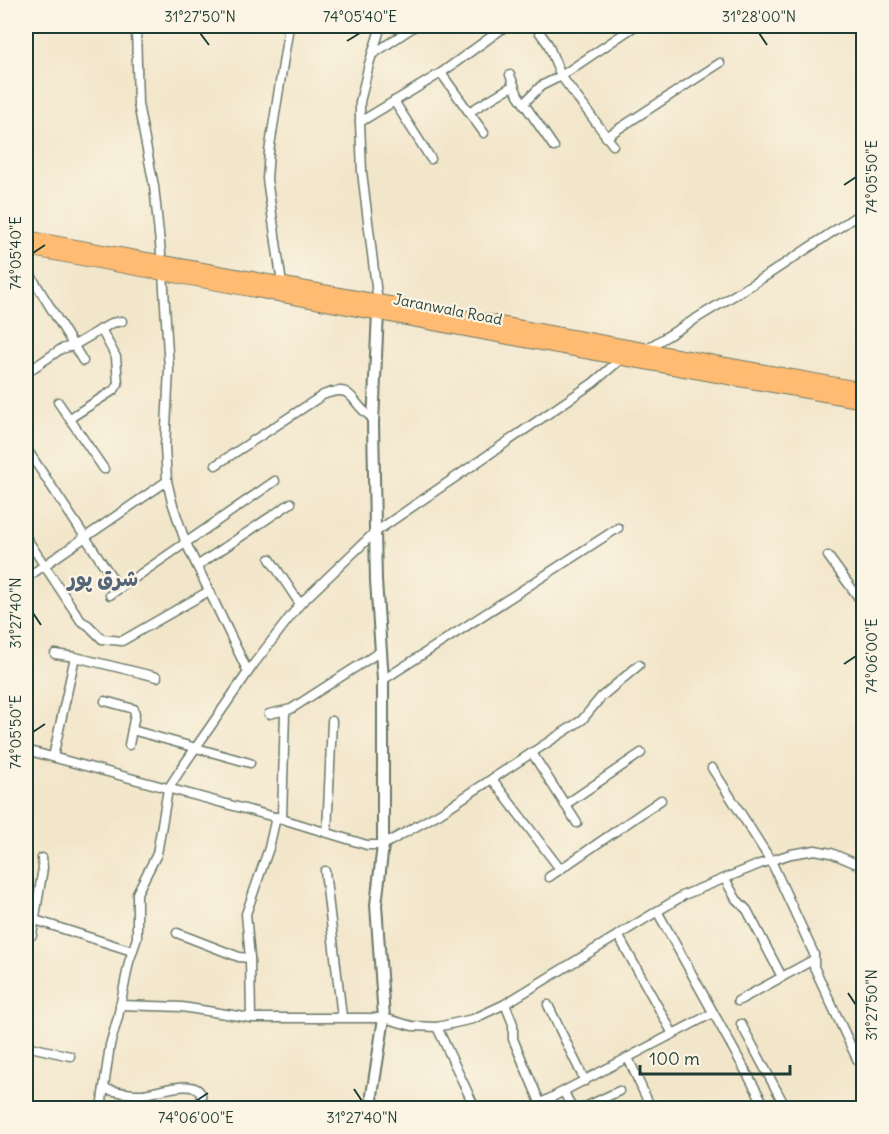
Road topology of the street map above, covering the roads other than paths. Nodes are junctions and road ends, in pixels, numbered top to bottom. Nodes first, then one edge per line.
1 (136, 26) edge
2 (289, 26) edge
3 (381, 26) edge
4 (415, 26) edge
5 (506, 26) edge
6 (535, 26) edge
7 (635, 26) edge
8 (372, 54) junction
9 (720, 63) dead end
10 (441, 73) junction
11 (510, 75) dead end
12 (561, 76) junction
13 (513, 85) junction
14 (394, 101) junction
15 (524, 104) junction
16 (469, 112) junction
17 (360, 122) junction
18 (484, 134) dead end
19 (606, 136) junction
20 (613, 145) dead end
21 (554, 147) dead end
22 (431, 159) dead end
23 (864, 211) edge
24 (26, 238) edge
25 (26, 248) edge
26 (163, 268) junction
27 (281, 277) dead end
28 (378, 308) junction
29 (123, 321) dead end
30 (101, 329) junction
31 (73, 346) junction
32 (642, 351) junction
33 (621, 359) junction
34 (82, 361) dead end
35 (26, 373) edge
36 (864, 390) edge
37 (864, 401) edge
38 (58, 402) dead end
39 (70, 418) junction
40 (373, 418) junction
41 (26, 448) edge
42 (216, 465) dead end
43 (104, 468) dead end
44 (167, 481) junction
45 (275, 481) dead end
46 (291, 504) dead end
47 (618, 528) dead end
48 (374, 533) junction
49 (84, 536) junction
50 (27, 539) dead end
51 (185, 541) junction
52 (828, 556) dead end
53 (270, 559) dead end
54 (44, 565) junction
55 (197, 566) junction
56 (26, 578) edge
57 (119, 588) junction
58 (209, 591) junction
59 (110, 595) dead end
60 (300, 604) junction
61 (864, 604) edge
62 (381, 651) junction
63 (55, 654) dead end
64 (75, 657) junction
65 (639, 665) dead end
66 (249, 672) junction
67 (157, 677) dead end
68 (383, 680) junction
69 (105, 701) dead end
70 (285, 712) junction
71 (269, 714) dead end
72 (332, 721) dead end
73 (132, 730) junction
74 (129, 745) dead end
75 (196, 748) junction
76 (26, 750) edge
77 (532, 753) junction
78 (641, 753) dead end
79 (53, 757) junction
80 (250, 763) dead end
81 (712, 768) dead end
82 (492, 779) junction
83 (168, 789) junction
84 (661, 800) dead end
85 (565, 805) junction
86 (279, 818) junction
87 (577, 823) dead end
88 (327, 833) junction
89 (383, 845) junction
90 (42, 858) dead end
91 (771, 861) junction
92 (864, 867) edge
93 (560, 869) junction
94 (325, 871) dead end
95 (549, 877) dead end
96 (725, 879) junction
97 (657, 911) junction
98 (35, 920) junction
99 (177, 933) dead end
100 (32, 935) dead end
101 (618, 935) junction
102 (132, 951) junction
103 (250, 958) junction
104 (813, 960) junction
105 (782, 976) junction
106 (738, 1001) dead end
107 (505, 1004) junction
108 (120, 1005) junction
109 (548, 1005) dead end
110 (713, 1013) junction
111 (342, 1017) junction
112 (251, 1018) junction
113 (384, 1018) junction
114 (741, 1024) dead end
115 (437, 1027) junction
116 (674, 1034) junction
117 (26, 1046) edge
118 (70, 1056) dead end
119 (628, 1058) junction
120 (864, 1074) edge
121 (585, 1081) junction
122 (104, 1089) junction
123 (619, 1091) dead end
124 (564, 1092) junction
125 (542, 1106) edge
126 (101, 1108) edge
127 (202, 1108) edge
128 (372, 1108) edge
129 (475, 1108) edge
130 (572, 1108) edge
131 (583, 1108) edge
132 (651, 1108) edge
133 (766, 1108) edge
134 (786, 1108) edge

1 - 26 street
2 - 27 street
3 - 8 street
4 - 8 street
5 - 10 street
6 - 12 street
7 - 12 street
8 - 17 street
9 - 19 street
10 - 14 street
10 - 16 street
11 - 13 street
12 - 15 street
12 - 19 street
13 - 15 street
13 - 16 street
14 - 17 street
14 - 22 street
15 - 21 street
16 - 18 street
17 - 28 street
19 - 20 street
23 - 32 street
24 - 26 main road, Jaranwala Road
25 - 26 main road, Jaranwala Road
25 - 31 street
26 - 28 main road, Jaranwala Road
26 - 44 street
28 - 32 main road, Jaranwala Road
28 - 33 main road, Jaranwala Road
28 - 40 street
29 - 30 street
30 - 31 street
30 - 39 street
31 - 34 street
31 - 35 street
32 - 36 main road, Jaranwala Road
33 - 37 main road, Jaranwala Road
33 - 48 street
38 - 39 street
39 - 43 street
40 - 42 street
40 - 48 street
41 - 49 street
44 - 49 street
44 - 51 street
45 - 51 street
46 - 55 street
47 - 68 street
48 - 60 street
48 - 62 street
49 - 54 street
49 - 57 street
50 - 54 street
51 - 55 street
51 - 57 street
52 - 61 street
53 - 60 street
54 - 56 street
54 - 58 street
55 - 58 street
57 - 59 street
58 - 66 street
60 - 66 street
62 - 68 street
62 - 70 street
63 - 64 street
64 - 67 street
64 - 79 street
65 - 77 street
66 - 75 street
68 - 89 street
69 - 73 street
70 - 71 street
70 - 86 street
72 - 88 street
73 - 74 street
73 - 75 street
75 - 80 street
75 - 83 street
76 - 79 street
77 - 82 street
77 - 85 street
78 - 85 street
79 - 83 street
81 - 91 street
82 - 89 street
82 - 93 street
83 - 86 street
83 - 102 street
84 - 93 street
85 - 87 street
86 - 88 street
86 - 103 street
88 - 89 street
89 - 113 street
90 - 98 street
91 - 92 street
91 - 96 street
91 - 104 street
93 - 95 street
94 - 111 street
96 - 97 street
96 - 105 street
97 - 101 street
97 - 110 street
98 - 100 street
98 - 102 street
99 - 103 street
101 - 107 street
101 - 116 street
102 - 108 street
103 - 112 street
104 - 105 street
104 - 120 street
105 - 106 street
107 - 115 street
107 - 125 street
108 - 112 street
108 - 122 street
109 - 121 street
110 - 116 street
110 - 133 street
111 - 112 street
111 - 113 street
113 - 115 street
113 - 128 street
114 - 134 street
115 - 129 street
116 - 119 street
117 - 118 street
119 - 121 street
119 - 132 street
121 - 124 street
122 - 126 street
122 - 127 street
123 - 131 street
124 - 125 street
124 - 130 street

